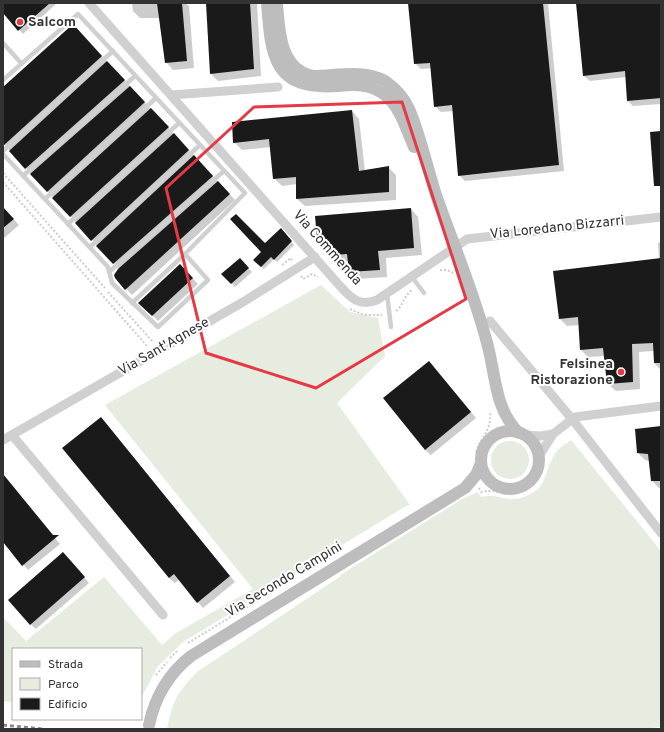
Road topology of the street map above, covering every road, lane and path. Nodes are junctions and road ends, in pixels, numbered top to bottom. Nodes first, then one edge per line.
1 (89, 3) edge
2 (267, 3) edge
3 (277, 3) edge
4 (3, 43) edge
5 (113, 51) junction
6 (21, 63) junction
7 (135, 76) junction
8 (3, 80) edge
9 (278, 87) dead end
10 (171, 95) junction
11 (156, 98) junction
12 (180, 123) junction
13 (200, 145) junction
14 (3, 152) edge
15 (224, 170) junction
16 (3, 173) edge
17 (23, 176) junction
18 (3, 182) edge
19 (436, 194) junction
20 (45, 199) junction
21 (661, 217) edge
22 (68, 224) junction
23 (90, 247) junction
24 (455, 247) junction
25 (185, 254) junction
26 (315, 257) junction
27 (109, 272) junction
28 (412, 277) junction
29 (424, 293) dead end
30 (387, 294) junction
31 (132, 303) junction
32 (490, 321) dead end
33 (391, 326) dead end
34 (158, 347) dead end
35 (152, 351) dead end
36 (500, 403) junction
37 (661, 406) edge
38 (572, 419) junction
39 (491, 421) dead end
40 (522, 434) junction
41 (553, 434) junction
42 (12, 435) junction
43 (490, 439) junction
44 (3, 440) edge
45 (541, 458) junction
46 (478, 460) junction
47 (465, 488) junction
48 (500, 488) junction
49 (481, 492) dead end
50 (661, 533) edge
51 (163, 615) dead end
52 (150, 725) dead end

1 - 10 street, Via Commenda
2 - 19 street
3 - 19 street
4 - 6 lane
5 - 6 lane
5 - 7 lane
5 - 14 lane
6 - 8 lane
7 - 11 lane
7 - 17 lane
9 - 10 street
10 - 26 street, Via Commenda
11 - 12 lane
11 - 20 lane
12 - 13 lane
12 - 22 lane
13 - 15 lane
13 - 23 lane
14 - 17 lane
15 - 25 lane
15 - 27 lane
16 - 34 path
17 - 20 lane
18 - 35 path
19 - 24 street
20 - 22 lane
21 - 24 street, Via Loredano Bizzarri
22 - 23 lane
23 - 27 lane
24 - 28 street, Via Commenda
24 - 36 street
25 - 31 lane
25 - 31 lane
26 - 30 street, Via Commenda
26 - 42 street, Via Sant'Agnese
27 - 31 lane
28 - 29 lane
28 - 30 street, Via Commenda
30 - 33 lane
32 - 38 street
36 - 40 street
36 - 43 street
37 - 38 street
38 - 41 street
38 - 50 street
39 - 46 path
40 - 41 street
40 - 43 street
40 - 45 street
41 - 45 street
42 - 44 street, Via Sant'Agnese
42 - 51 street
43 - 46 street
45 - 48 street
45 - 49 path
46 - 47 street, Via Secondo Campini
46 - 48 street
47 - 48 street, Via Secondo Campini
47 - 52 street, Via Secondo Campini

